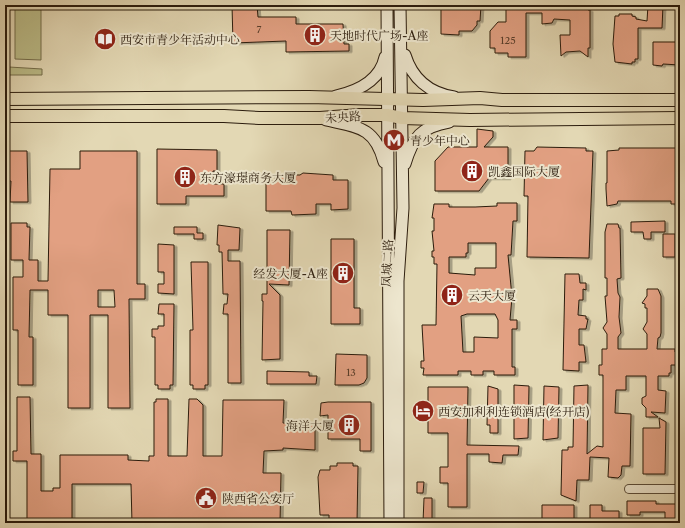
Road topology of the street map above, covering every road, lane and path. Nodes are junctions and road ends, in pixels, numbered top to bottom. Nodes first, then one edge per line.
1 (386, 5) edge
2 (400, 5) edge
3 (401, 29) junction
4 (386, 44) junction
5 (328, 98) junction
6 (458, 98) junction
7 (5, 99) edge
8 (387, 99) junction
9 (402, 99) junction
10 (680, 100) edge
11 (388, 115) junction
12 (5, 116) edge
13 (320, 118) junction
14 (402, 118) junction
15 (680, 118) edge
16 (470, 120) junction
17 (403, 185) junction
18 (388, 187) junction
19 (629, 489) dead end
20 (680, 489) edge
21 (390, 523) edge
22 (398, 523) edge

1 - 4 main road, 凤城二路
2 - 3 main road, 凤城二路
3 - 6 main road
3 - 9 main road, 凤城二路
4 - 5 main road
4 - 8 main road, 凤城二路
5 - 7 main road, 未央路
5 - 8 main road, 未央路
6 - 9 main road, 未央路
6 - 10 main road, 未央路
8 - 9 main road, 未央路
8 - 11 main road, 凤城二路
9 - 14 main road, 凤城二路
11 - 13 main road, 未央路
11 - 14 main road, 未央路
11 - 18 main road, 凤城二路
12 - 13 main road, 未央路
13 - 18 main road
14 - 16 main road, 未央路
14 - 17 main road, 凤城二路
15 - 16 main road, 未央路
16 - 17 main road
17 - 22 main road, 凤城二路
18 - 21 main road, 凤城二路
19 - 20 street

